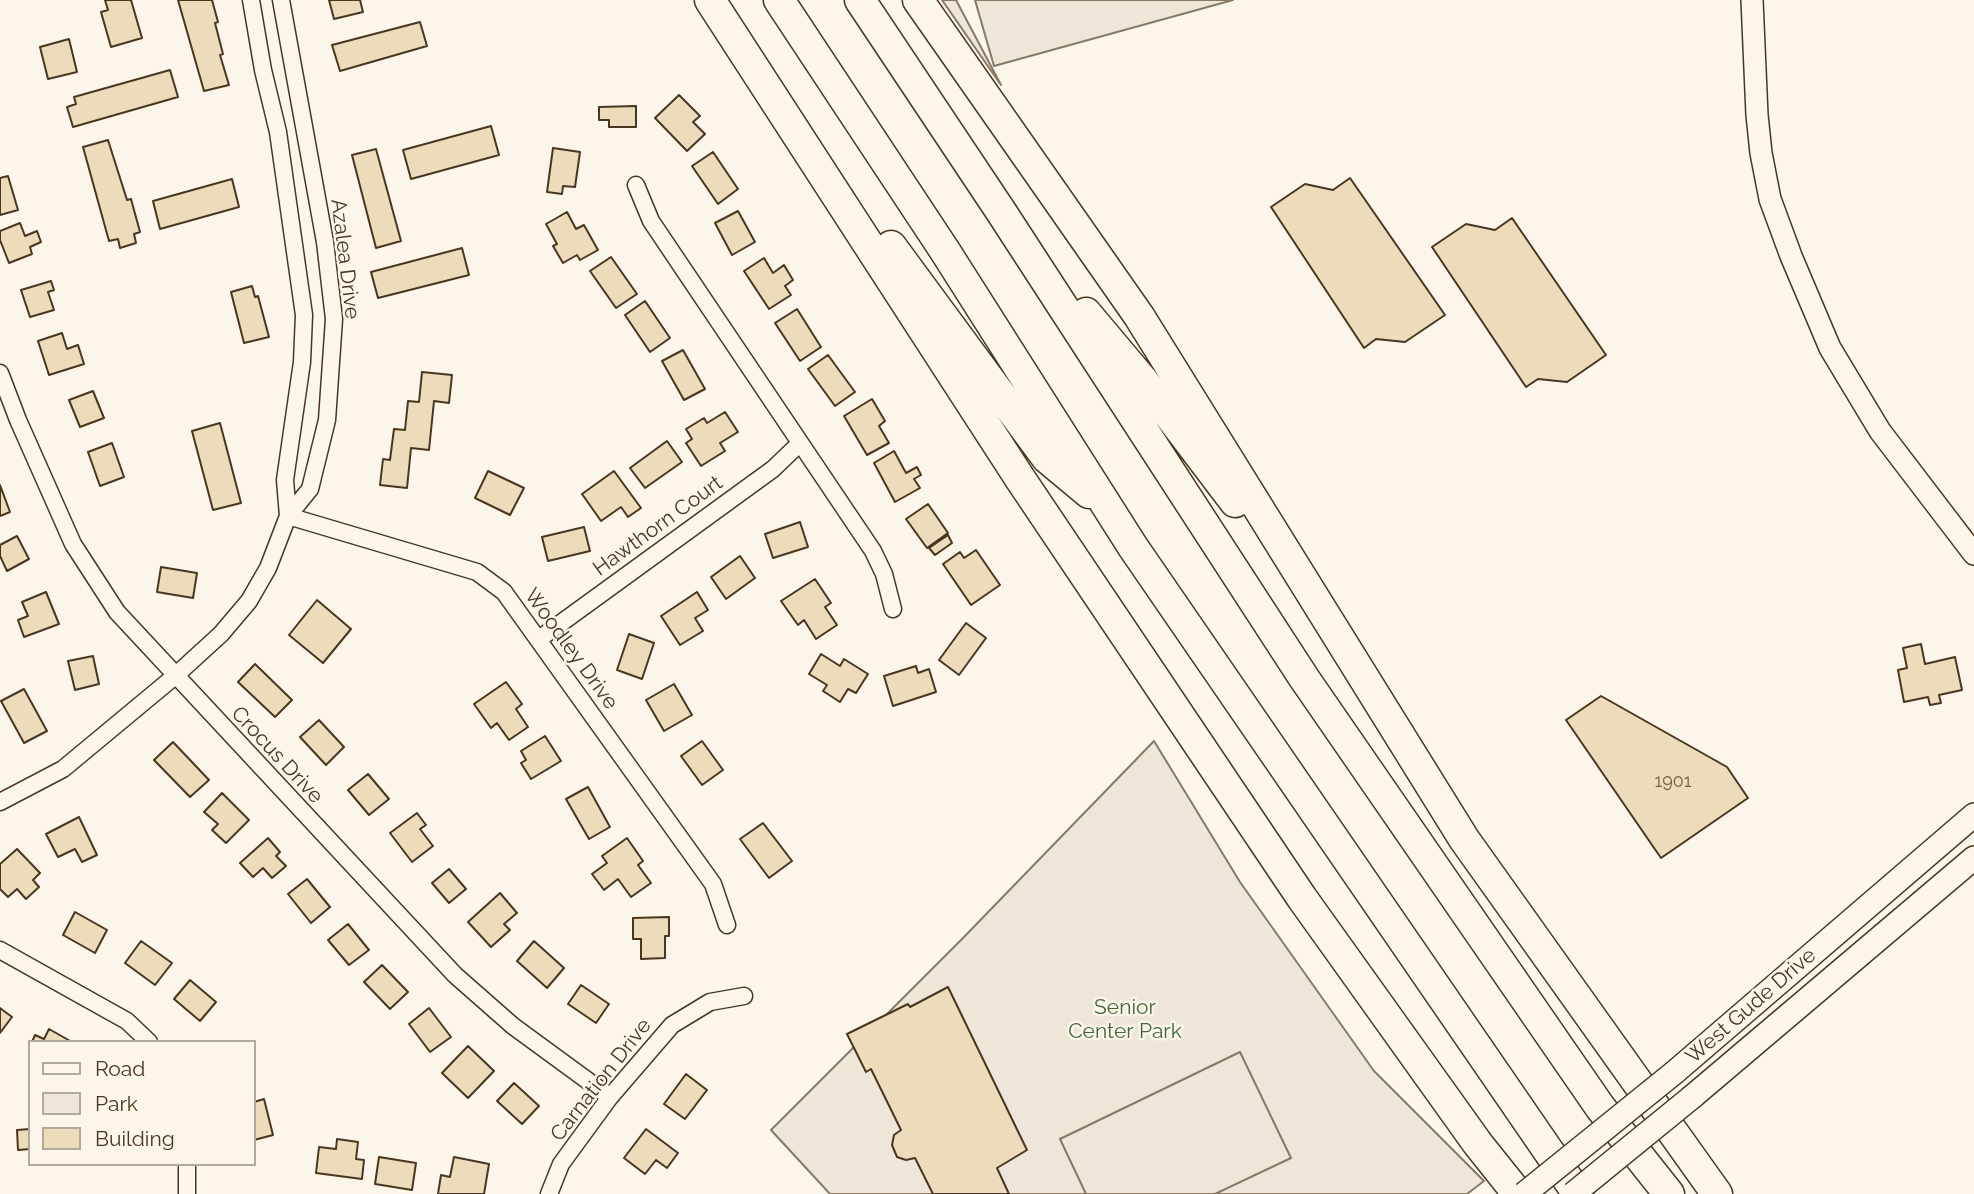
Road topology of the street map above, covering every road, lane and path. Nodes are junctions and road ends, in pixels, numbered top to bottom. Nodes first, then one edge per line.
1 (251, 0) edge
2 (281, 0) edge
3 (779, 0) edge
4 (860, 0) edge
5 (918, 0) edge
6 (1752, 0) edge
7 (713, 4) edge
8 (636, 185) dead end
9 (1002, 213) junction
10 (0, 373) edge
11 (799, 444) junction
12 (1111, 511) junction
13 (288, 516) junction
14 (1974, 554) edge
15 (893, 608) dead end
16 (539, 639) junction
17 (1341, 641) junction
18 (175, 676) junction
19 (0, 802) edge
20 (1974, 815) edge
21 (1974, 858) edge
22 (727, 925) dead end
23 (0, 950) edge
24 (744, 996) dead end
25 (147, 1040) edge
26 (610, 1097) junction
27 (187, 1166) edge
28 (187, 1194) edge
29 (549, 1194) edge
30 (1518, 1194) edge
31 (1524, 1194) edge
32 (1576, 1194) edge
33 (1669, 1194) edge
34 (1717, 1194) edge

1 - 13 street, Azalea Drive
2 - 13 street, Azalea Drive
3 - 12 highway
4 - 9 highway
5 - 17 highway
6 - 14 street
7 - 12 highway
7 - 30 highway
8 - 11 street
9 - 17 highway
9 - 33 highway
10 - 18 street, Crocus Drive
11 - 15 street
11 - 16 street, Hawthorn Court
12 - 32 highway
13 - 16 street, Woodley Drive
13 - 18 street, Azalea Drive
16 - 22 street, Woodley Drive
17 - 34 highway
18 - 19 street, Azalea Drive
18 - 26 street, Crocus Drive
20 - 31 main road, West Gude Drive, bridge
21 - 32 main road, West Gude Drive, bridge
23 - 25 street
24 - 26 street, Carnation Drive
26 - 29 street, Carnation Drive
27 - 28 street

